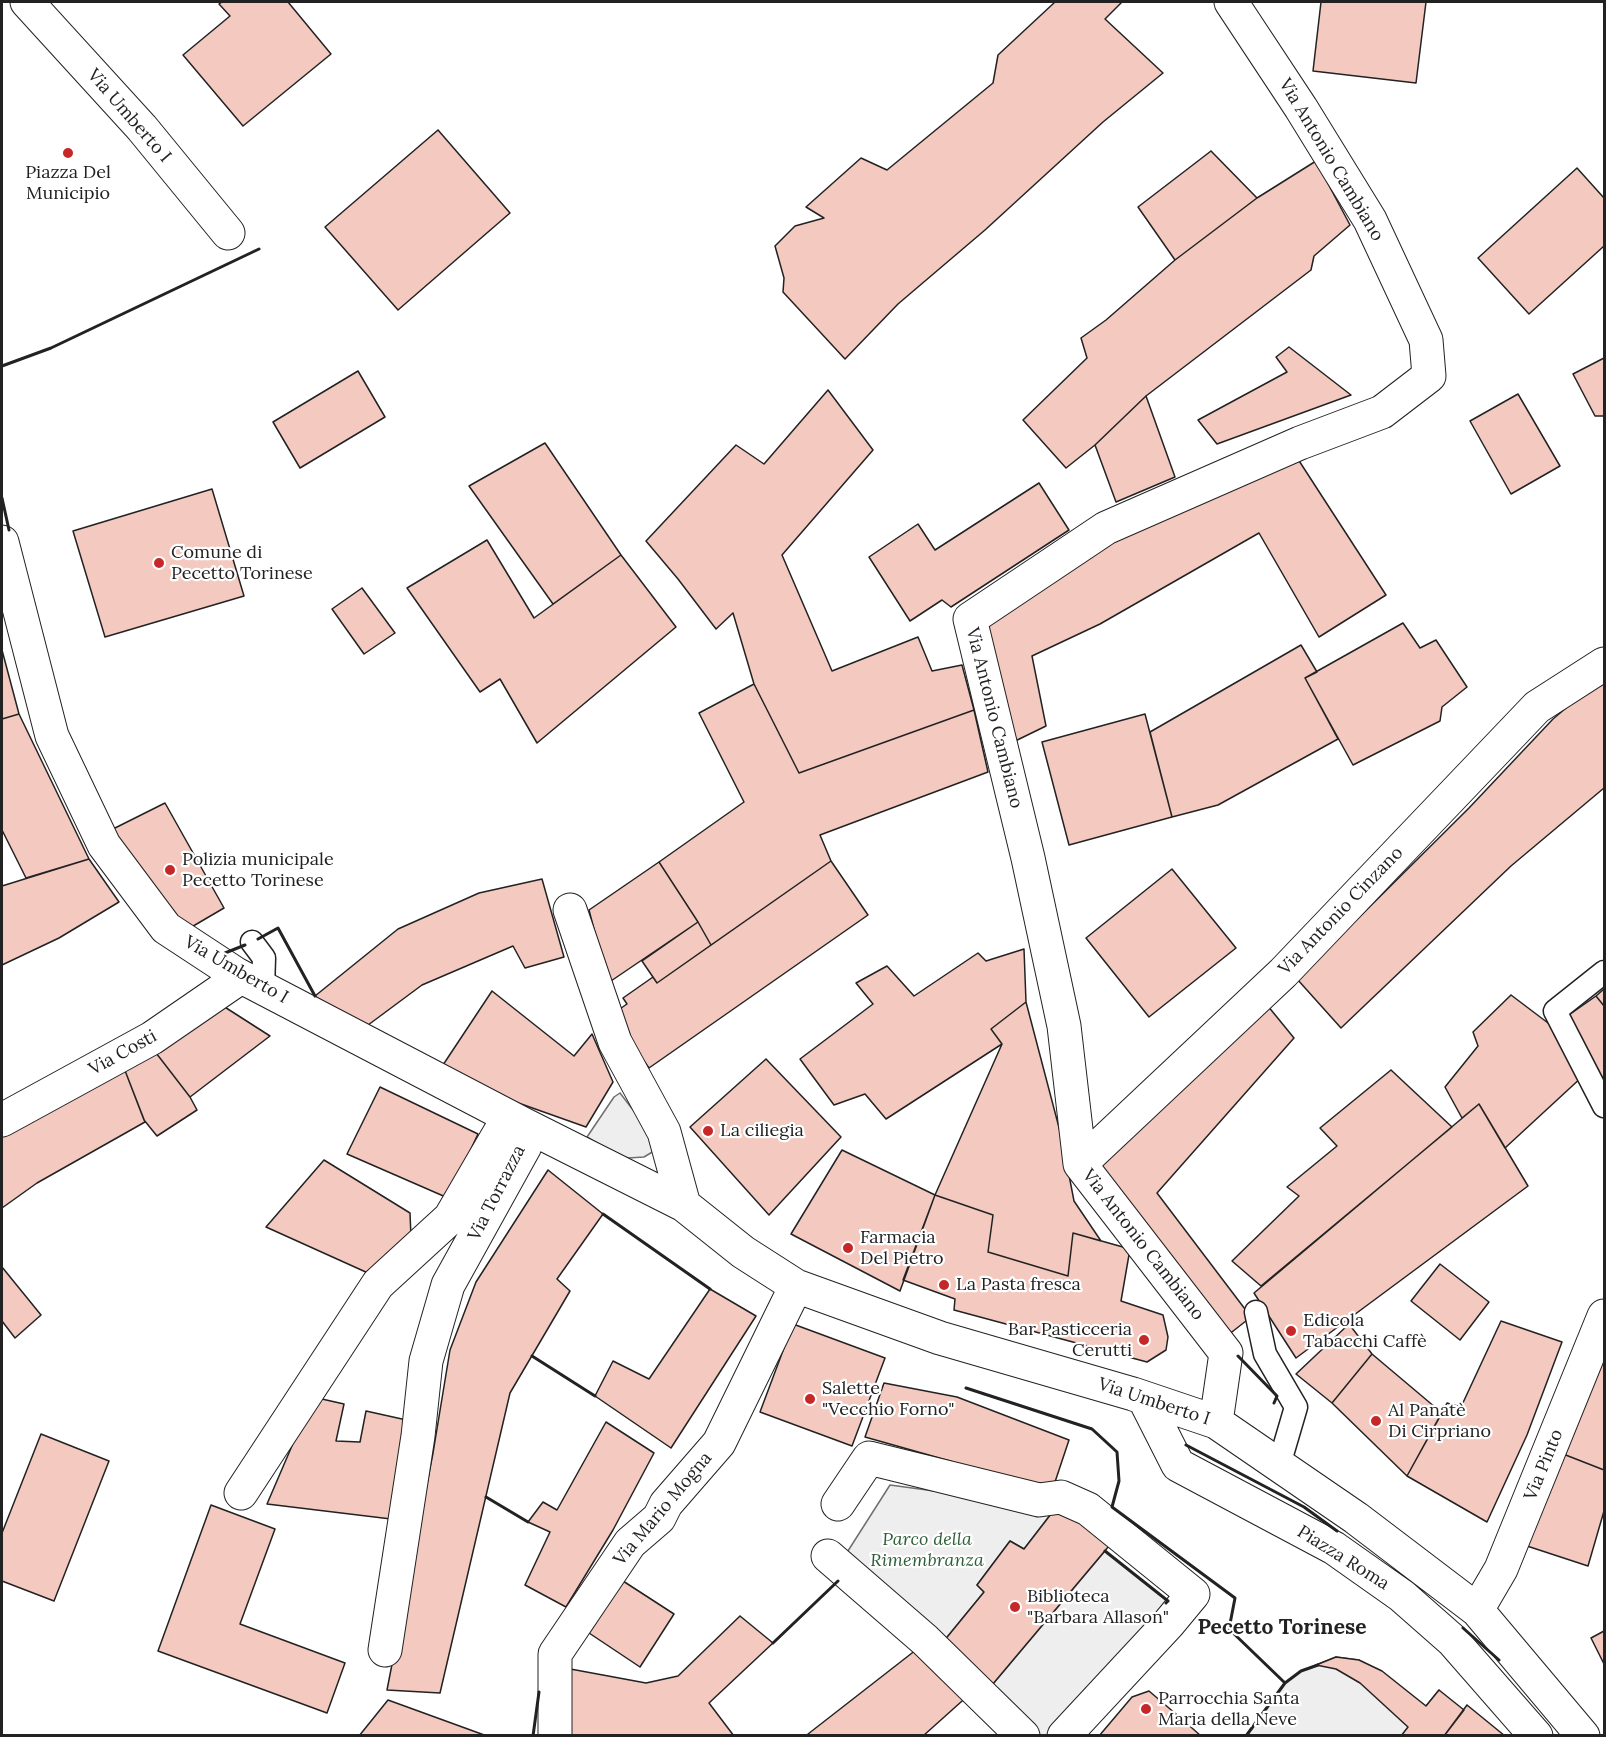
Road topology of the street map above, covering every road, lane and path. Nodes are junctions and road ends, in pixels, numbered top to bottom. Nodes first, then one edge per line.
1 (27, 2) edge
2 (1231, 2) edge
3 (228, 233) dead end
4 (2, 542) edge
5 (1605, 664) edge
6 (570, 910) dead end
7 (252, 942) dead end
8 (1605, 972) edge
9 (249, 981) junction
10 (1605, 1106) edge
11 (2, 1120) edge
12 (523, 1124) junction
13 (1080, 1164) junction
14 (684, 1204) junction
15 (796, 1286) junction
16 (1256, 1312) dead end
17 (1605, 1316) edge
18 (1144, 1398) junction
19 (1216, 1422) junction
20 (1279, 1465) junction
21 (241, 1493) dead end
22 (838, 1504) dead end
23 (828, 1556) dead end
24 (1477, 1610) junction
25 (385, 1650) dead end
26 (555, 1736) edge
27 (1023, 1736) edge
28 (1064, 1736) edge
29 (1536, 1736) edge
30 (1583, 1736) edge

1 - 3 street, Via Umberto I
2 - 13 street, Via Antonio Cambiano
4 - 9 street, Via Umberto I
5 - 13 street, Via Antonio Cinzano
6 - 14 street
7 - 9 lane
8 - 10 lane
9 - 11 street, Via Costi
9 - 12 street, Via Umberto I
12 - 14 street, Via Umberto I
12 - 21 street, Via Torrazza
12 - 25 street, Via Torrazza
13 - 19 street, Via Antonio Cambiano
14 - 15 street, Via Umberto I
15 - 18 street, Via Umberto I
15 - 26 street, Via Mario Mogna
16 - 20 lane
17 - 24 street, Via Pinto
18 - 19 street, Via Umberto I
18 - 29 street, Piazza Roma
19 - 20 street, Via Umberto I
20 - 24 street, Via Umberto I
22 - 28 street
23 - 27 street
24 - 30 street, Via Umberto I

